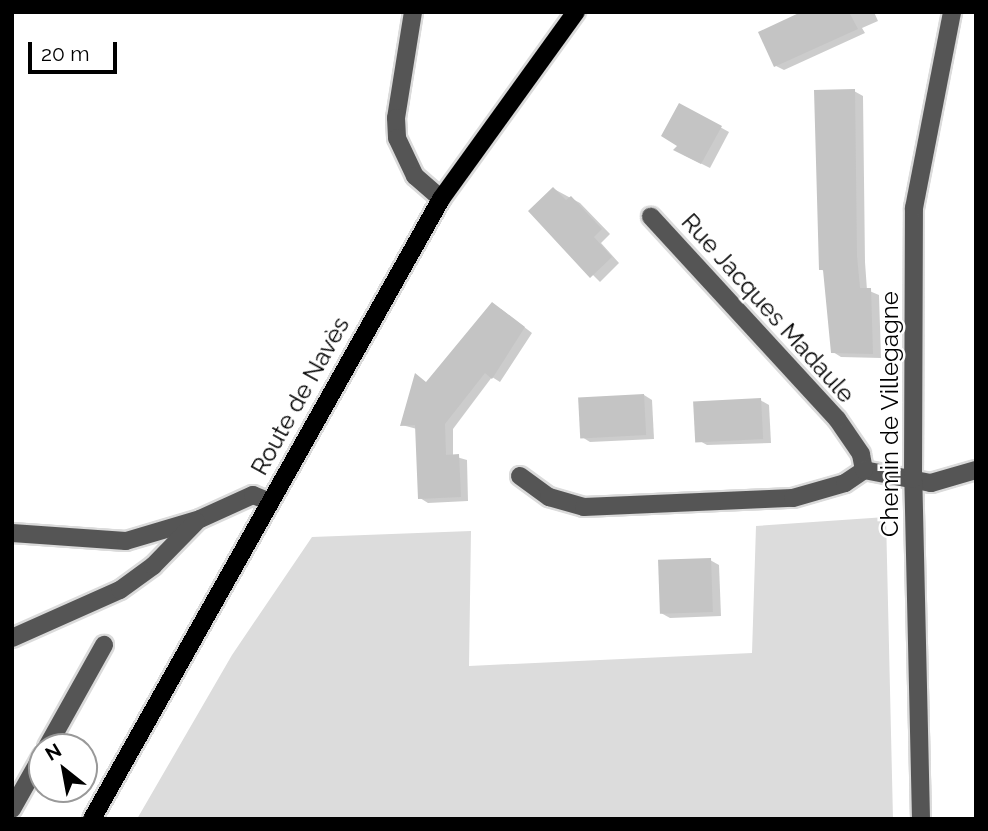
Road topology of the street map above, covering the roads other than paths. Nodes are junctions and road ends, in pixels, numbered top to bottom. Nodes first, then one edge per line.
1 (413, 12) edge
2 (576, 12) edge
3 (952, 12) edge
4 (441, 199) junction
5 (652, 217) dead end
6 (864, 470) junction
7 (976, 470) edge
8 (520, 476) dead end
9 (913, 479) junction
10 (270, 502) junction
11 (200, 519) junction
12 (12, 533) edge
13 (12, 638) edge
14 (104, 645) dead end
15 (55, 733) edge
16 (28, 781) edge
17 (12, 809) edge
18 (92, 819) edge
19 (921, 819) edge

1 - 4 street
2 - 4 main road, Route de Navès
3 - 9 street, Chemin de Villegagne
4 - 10 main road, Route de Navès
5 - 6 street, Rue Jacques Madaule
6 - 8 street
6 - 9 street
7 - 9 street
9 - 19 street, Chemin de Villegagne
10 - 11 street
10 - 18 main road, Route de Navès
11 - 12 street
11 - 13 street
14 - 15 street
16 - 17 street

